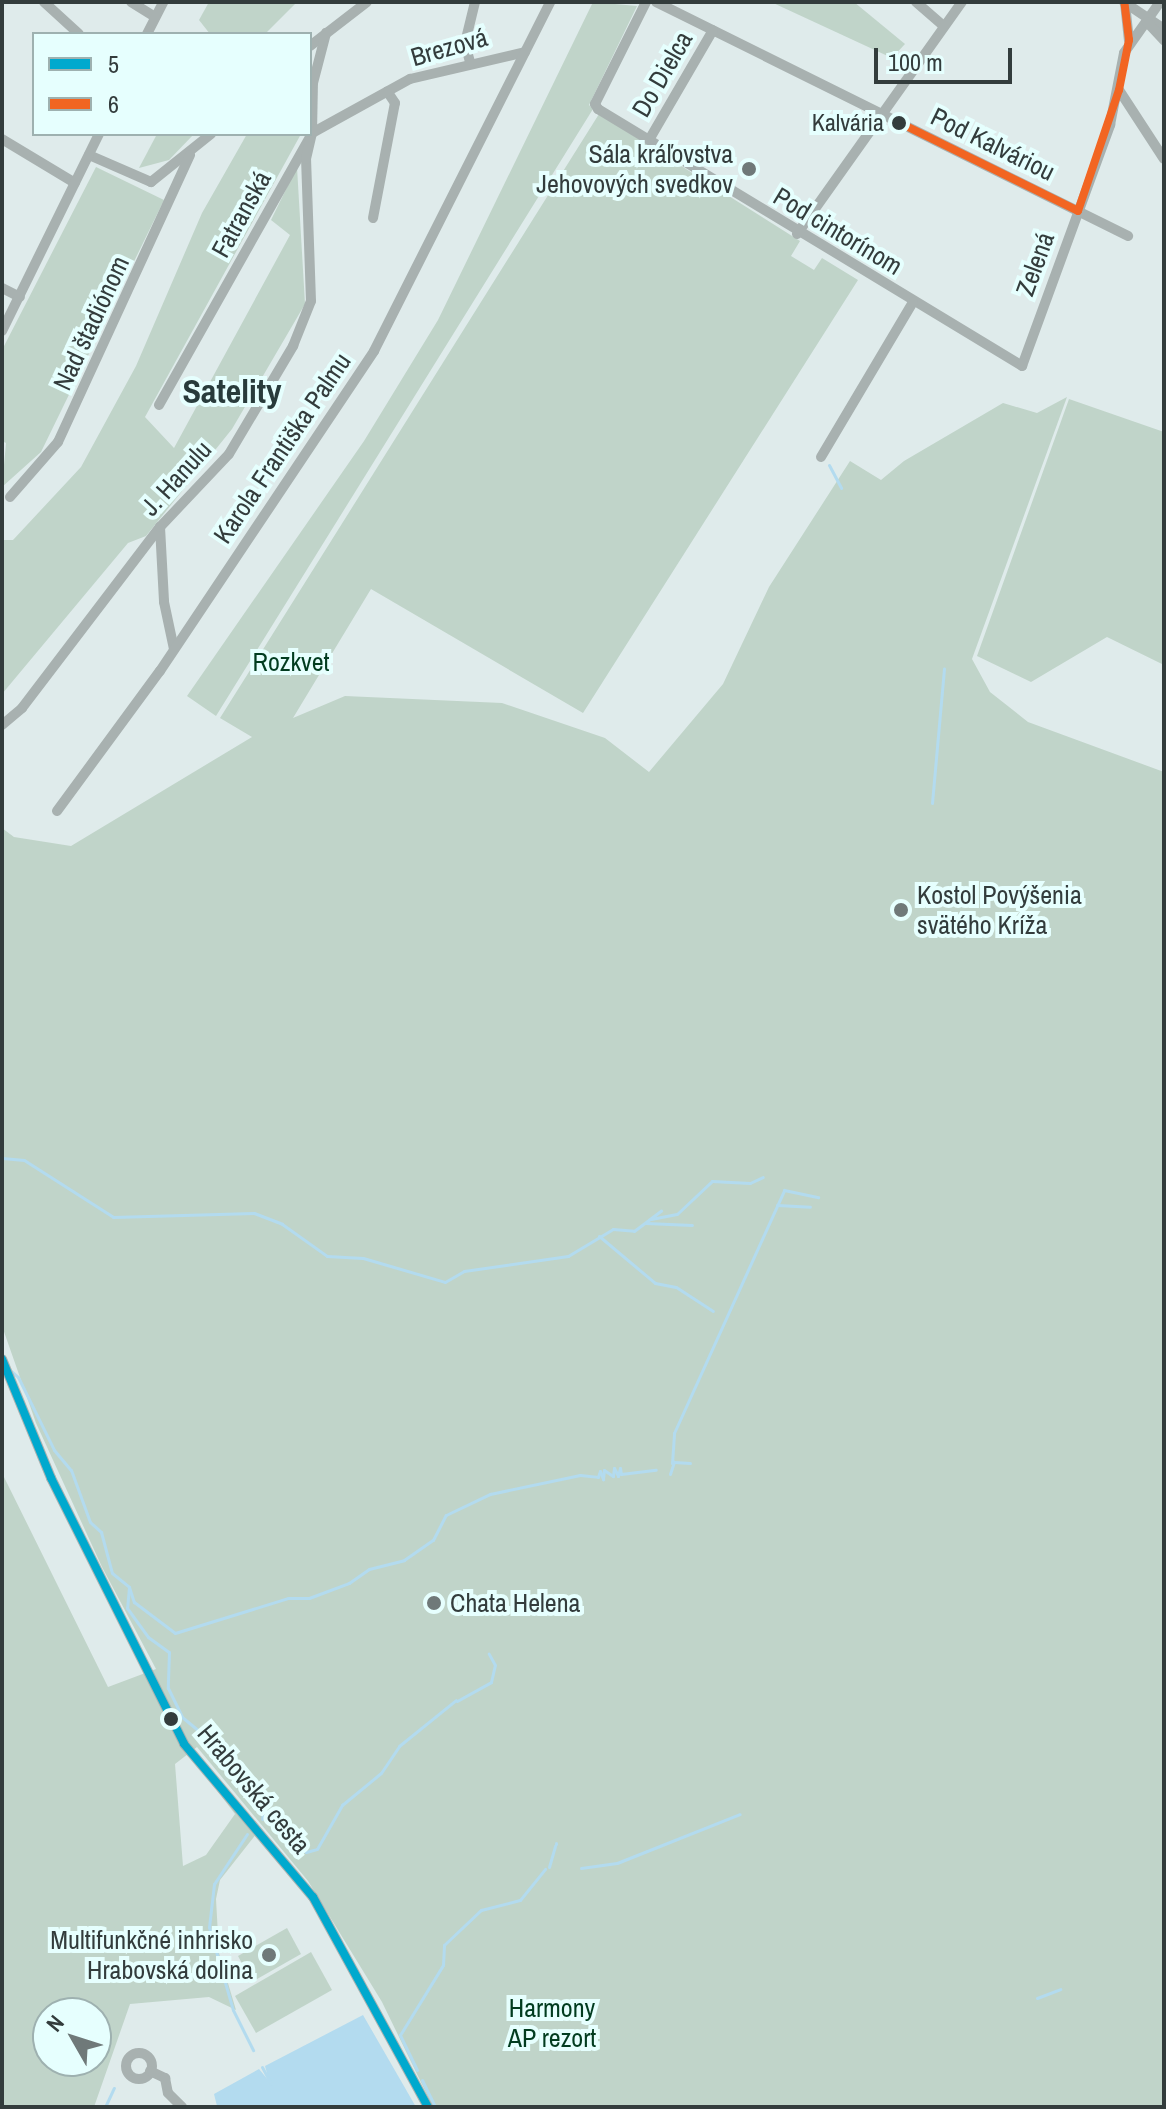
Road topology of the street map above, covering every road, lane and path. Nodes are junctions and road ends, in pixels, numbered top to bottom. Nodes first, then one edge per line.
1 (44, 2) edge
2 (131, 2) edge
3 (163, 2) edge
4 (367, 2) edge
5 (475, 2) edge
6 (550, 2) edge
7 (646, 2) edge
8 (656, 2) edge
9 (916, 2) edge
10 (962, 2) edge
11 (1160, 2) edge
12 (1124, 3) edge
13 (155, 17) junction
14 (1146, 20) junction
15 (944, 26) junction
16 (1164, 29) edge
17 (713, 30) junction
18 (77, 32) edge
19 (148, 32) edge
20 (326, 33) junction
21 (1129, 40) junction
22 (1164, 40) edge
23 (312, 44) edge
24 (525, 52) junction
25 (470, 62) junction
26 (1119, 90) junction
27 (387, 91) junction
28 (881, 113) junction
29 (312, 133) edge
30 (98, 136) edge
31 (209, 136) edge
32 (310, 136) edge
33 (311, 136) edge
34 (2, 139) edge
35 (649, 140) junction
36 (89, 155) junction
37 (190, 155) junction
38 (1164, 159) edge
39 (75, 183) junction
40 (1078, 211) junction
41 (373, 218) dead end
42 (797, 234) junction
43 (1128, 236) dead end
44 (2, 288) edge
45 (20, 297) junction
46 (913, 302) junction
47 (2, 331) edge
48 (1022, 366) joint
49 (159, 405) dead end
50 (821, 457) dead end
51 (10, 497) dead end
52 (160, 527) junction
53 (174, 649) junction
54 (2, 725) edge
55 (57, 811) dead end
56 (2, 1359) edge
57 (150, 2071) dead end
58 (182, 2107) edge
59 (428, 2107) edge

1 - 18 street
2 - 13 street
3 - 13 street
4 - 20 street
5 - 25 street
6 - 24 street, Karola Františka Palmu
7 - 35 street, Pod cintorínom
8 - 17 street, Pod Kalváriou
9 - 15 street
10 - 15 street
11 - 14 street, Zelená
12 - 14 street
12 - 21 street, Zelená
13 - 19 street
14 - 16 street
14 - 21 street, Zelená
14 - 22 street
15 - 28 street
17 - 28 street, Pod Kalváriou
17 - 35 street, Do Dielca
20 - 23 street
20 - 29 street, Fatranská
21 - 26 street, Zelená
24 - 25 street, Brezová
24 - 53 street, Karola Františka Palmu
25 - 27 street, Brezová
26 - 38 street
26 - 40 street, Zelená
27 - 29 street, Brezová
27 - 41 street, Brezová
28 - 40 street, Pod Kalváriou
28 - 42 street
30 - 36 street
31 - 37 street
32 - 49 street, Fatranská
33 - 52 street, J. Hanulu
34 - 39 street
35 - 42 street, Pod cintorínom
36 - 37 street
36 - 39 street
37 - 51 street, Nad štadiónom
39 - 45 street
40 - 43 street, Pod Kalváriou
40 - 48 street, Zelená
42 - 46 street, Pod cintorínom
44 - 45 street
45 - 47 street
46 - 48 street, Pod cintorínom
46 - 50 street
52 - 53 street
52 - 54 street, J. Hanulu
53 - 55 street, Karola Františka Palmu
56 - 59 street, Hrabovská cesta
57 - 58 street

